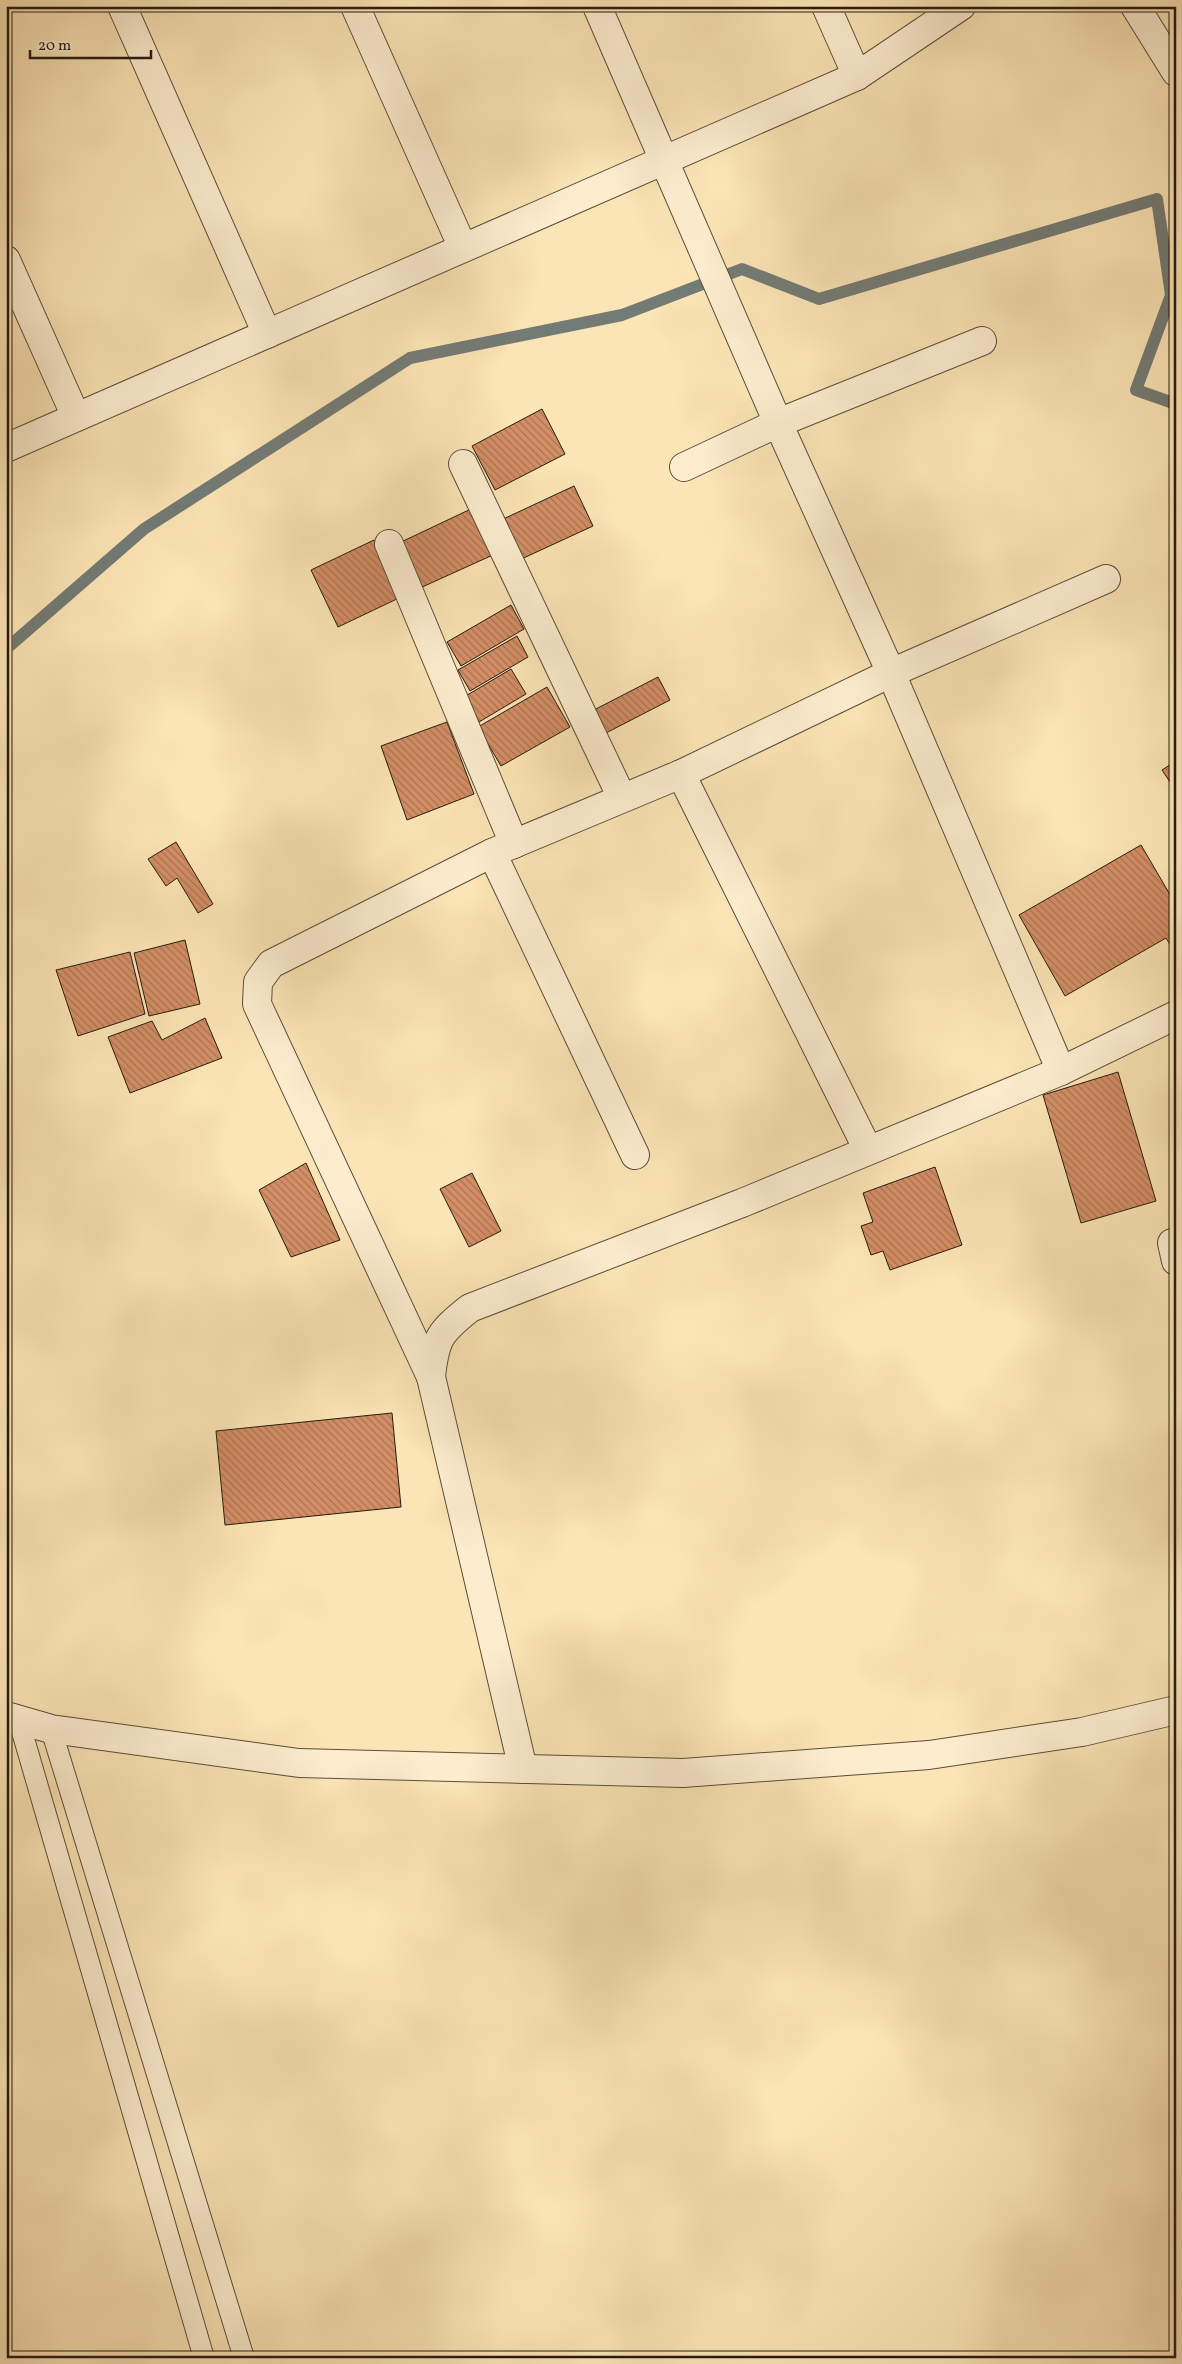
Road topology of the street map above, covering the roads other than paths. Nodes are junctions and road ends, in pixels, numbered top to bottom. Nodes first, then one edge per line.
1 (122, 6) edge
2 (355, 6) edge
3 (597, 6) edge
4 (826, 6) edge
5 (961, 6) edge
6 (1135, 6) edge
7 (1176, 72) edge
8 (857, 76) junction
9 (665, 160) junction
10 (463, 248) junction
11 (6, 260) edge
12 (268, 334) junction
13 (982, 341) dead end
14 (76, 417) junction
15 (778, 423) junction
16 (6, 448) edge
17 (463, 464) dead end
18 (684, 467) dead end
19 (389, 544) dead end
20 (1106, 579) dead end
21 (891, 673) junction
22 (680, 774) junction
23 (622, 798) junction
24 (503, 849) junction
25 (1176, 1015) edge
26 (1061, 1071) junction
27 (868, 1150) junction
28 (635, 1155) dead end
29 (1176, 1242) edge
30 (1176, 1261) edge
31 (431, 1377) junction
32 (1176, 1710) edge
33 (12, 1717) edge
34 (52, 1729) junction
35 (524, 1768) junction
36 (204, 2358) edge
37 (244, 2358) edge

1 - 12 street
2 - 10 street
3 - 9 street
4 - 8 street
5 - 8 street
6 - 7 street
8 - 9 street
9 - 10 street
9 - 15 street
10 - 12 street
11 - 14 street
12 - 14 street
13 - 15 street
14 - 16 street
15 - 18 street
15 - 21 street
17 - 23 street
19 - 24 street
20 - 21 street
21 - 22 street
21 - 26 street
22 - 23 street
22 - 27 street
23 - 24 street
24 - 28 street
24 - 31 street
25 - 26 street
26 - 27 street
27 - 31 street
29 - 30 street
31 - 35 street
32 - 35 street
33 - 34 street
33 - 36 lane
34 - 35 street
34 - 37 lane

